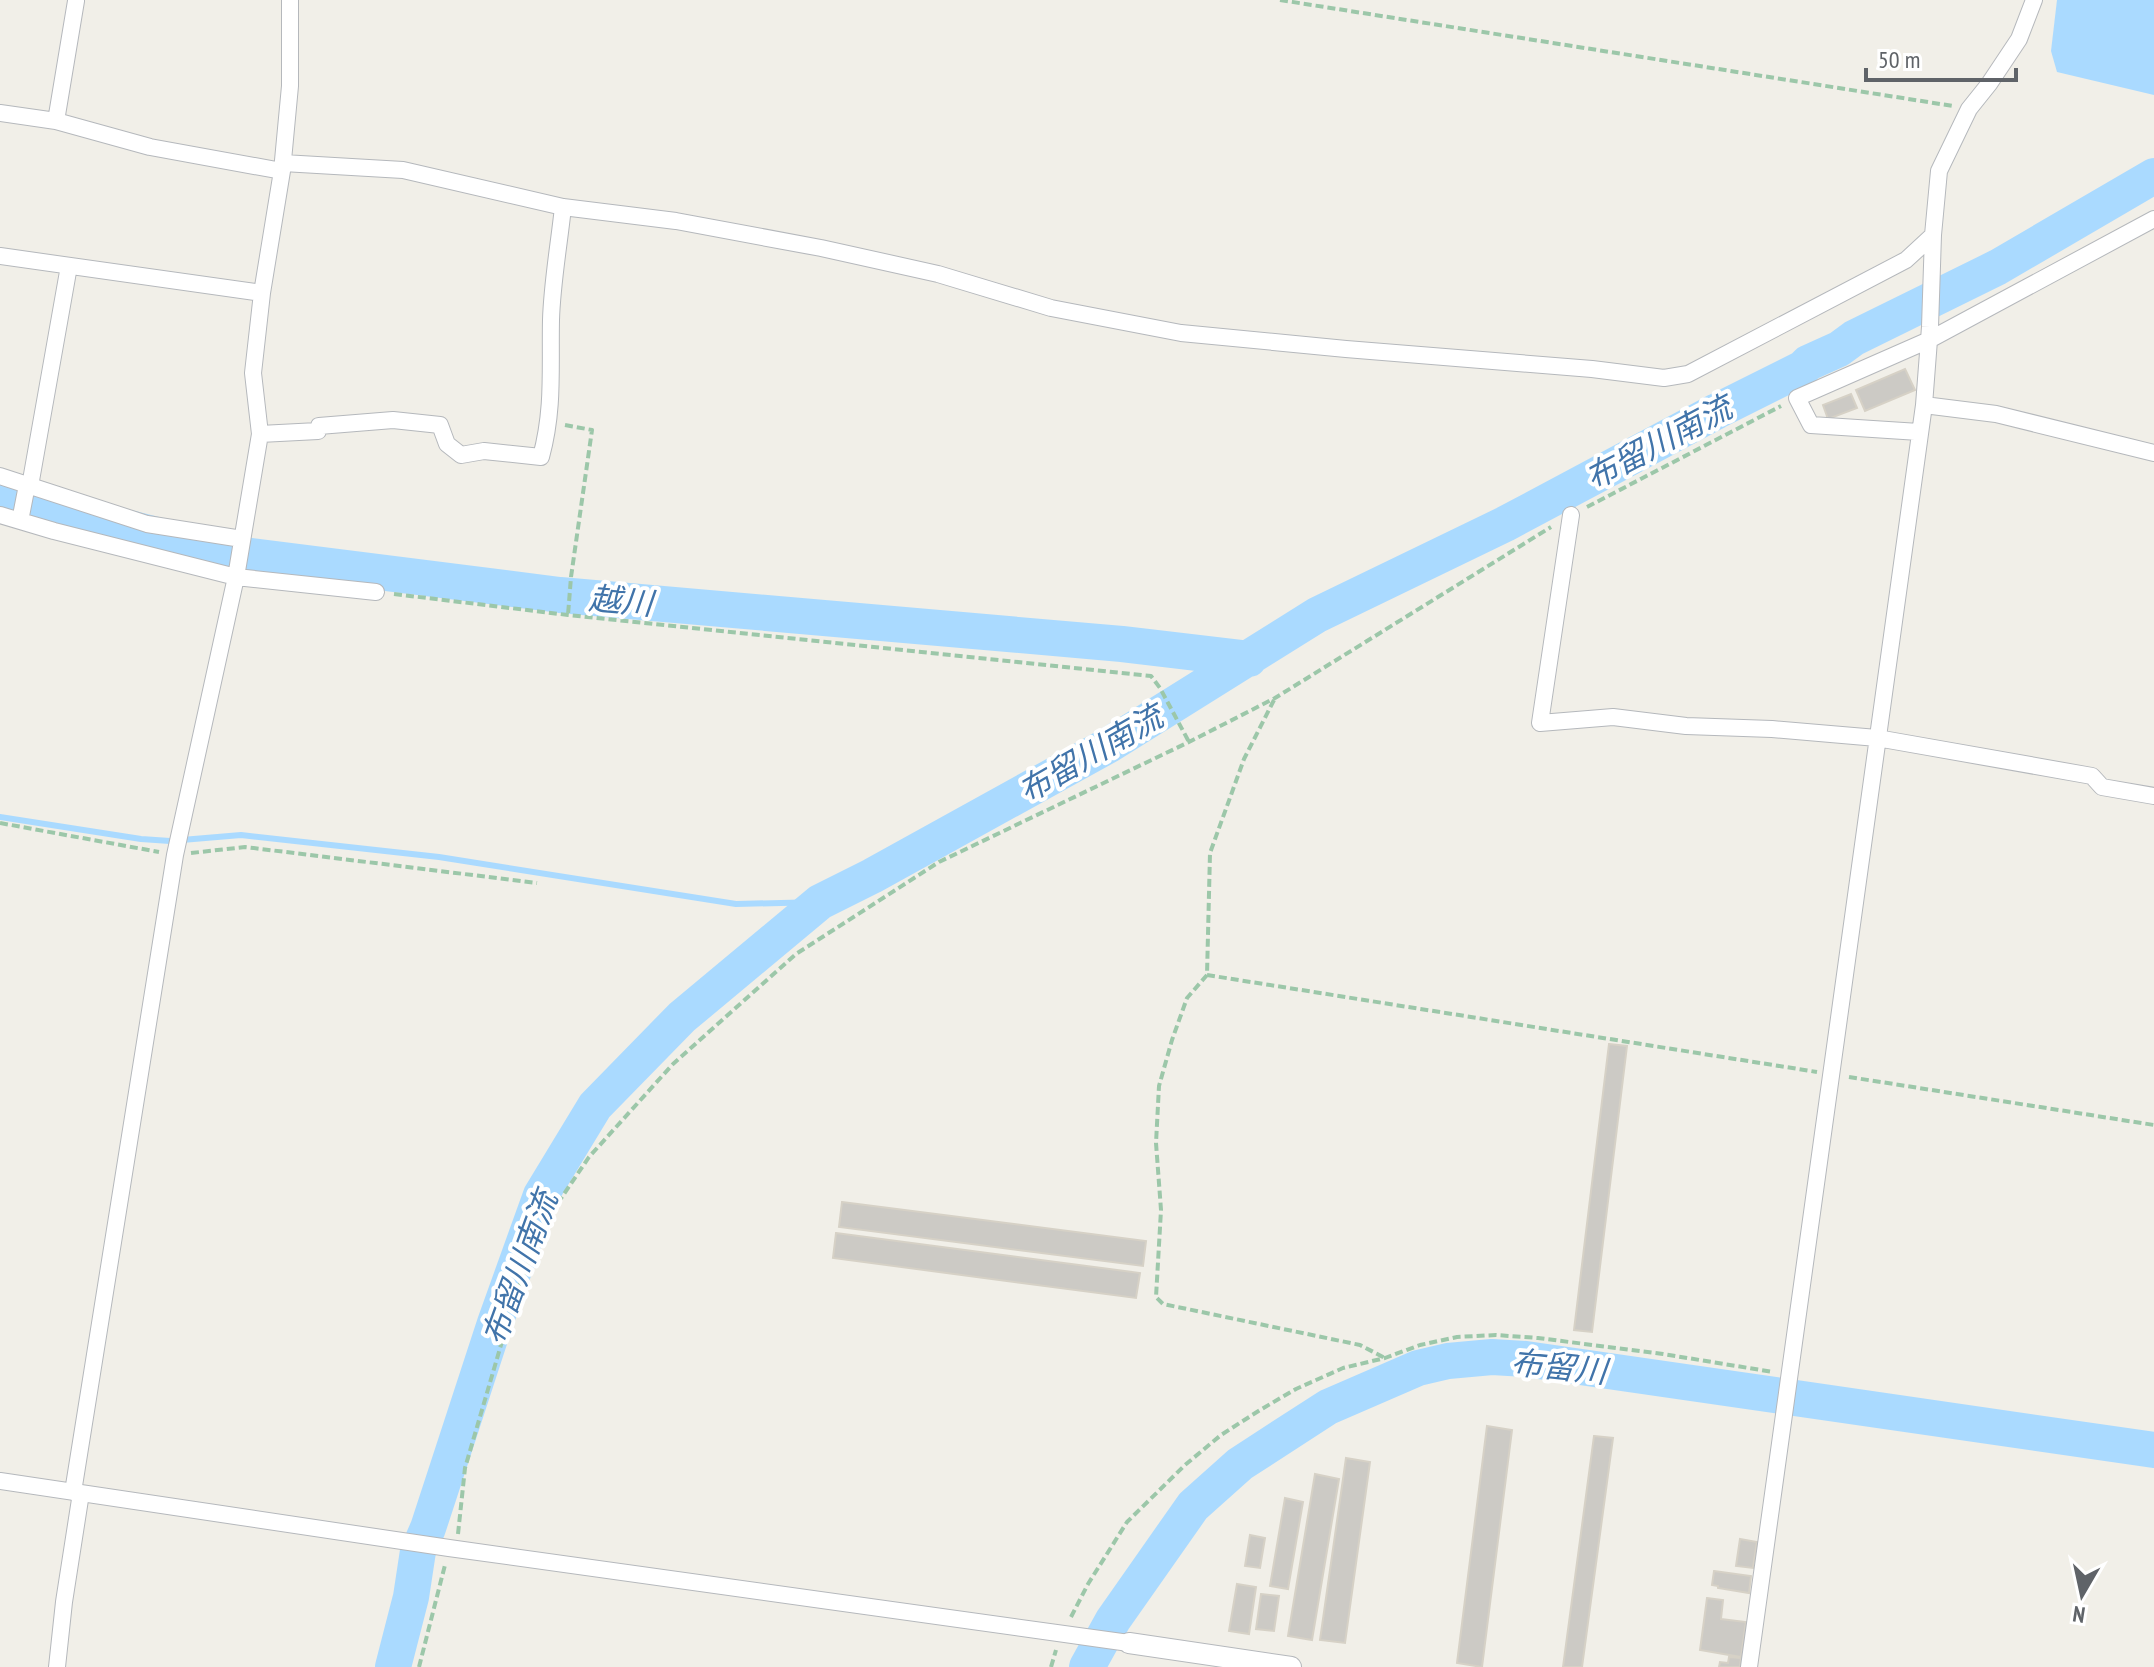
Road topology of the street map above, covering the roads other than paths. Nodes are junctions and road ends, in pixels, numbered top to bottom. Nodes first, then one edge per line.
1 (290, 0) edge
2 (2034, 0) edge
3 (76, 1) edge
4 (0, 113) edge
5 (56, 121) junction
6 (283, 167) junction
7 (563, 207) junction
8 (2154, 219) edge
9 (1933, 244) junction
10 (0, 256) edge
11 (69, 266) junction
12 (262, 293) junction
13 (1930, 333) junction
14 (1924, 405) junction
15 (1919, 432) junction
16 (260, 434) junction
17 (2154, 453) edge
18 (0, 476) edge
19 (29, 485) junction
20 (0, 515) edge
21 (1571, 515) road end
22 (20, 521) junction
23 (242, 539) junction
24 (236, 577) junction
25 (376, 592) road end
26 (1877, 738) junction
27 (2154, 796) edge
28 (0, 1481) edge
29 (77, 1492) junction
30 (1129, 1643) joint
31 (57, 1667) edge
32 (1291, 1667) edge
33 (1749, 1667) edge

1 - 6 street
2 - 9 street
3 - 5 street
4 - 5 street
5 - 6 street
6 - 7 street
6 - 12 street
7 - 9 street
7 - 16 street
8 - 13 street
9 - 13 street
10 - 11 street
11 - 12 street
11 - 19 street
12 - 16 street
13 - 14 street
13 - 15 street
14 - 15 street
14 - 17 street
15 - 26 street
16 - 23 street
18 - 19 street
19 - 22 street
19 - 23 street
20 - 22 street
21 - 26 street
22 - 24 street
23 - 24 street
24 - 25 street
24 - 29 street
26 - 27 street
26 - 33 street
28 - 29 street
29 - 30 street
29 - 31 street
30 - 32 street

